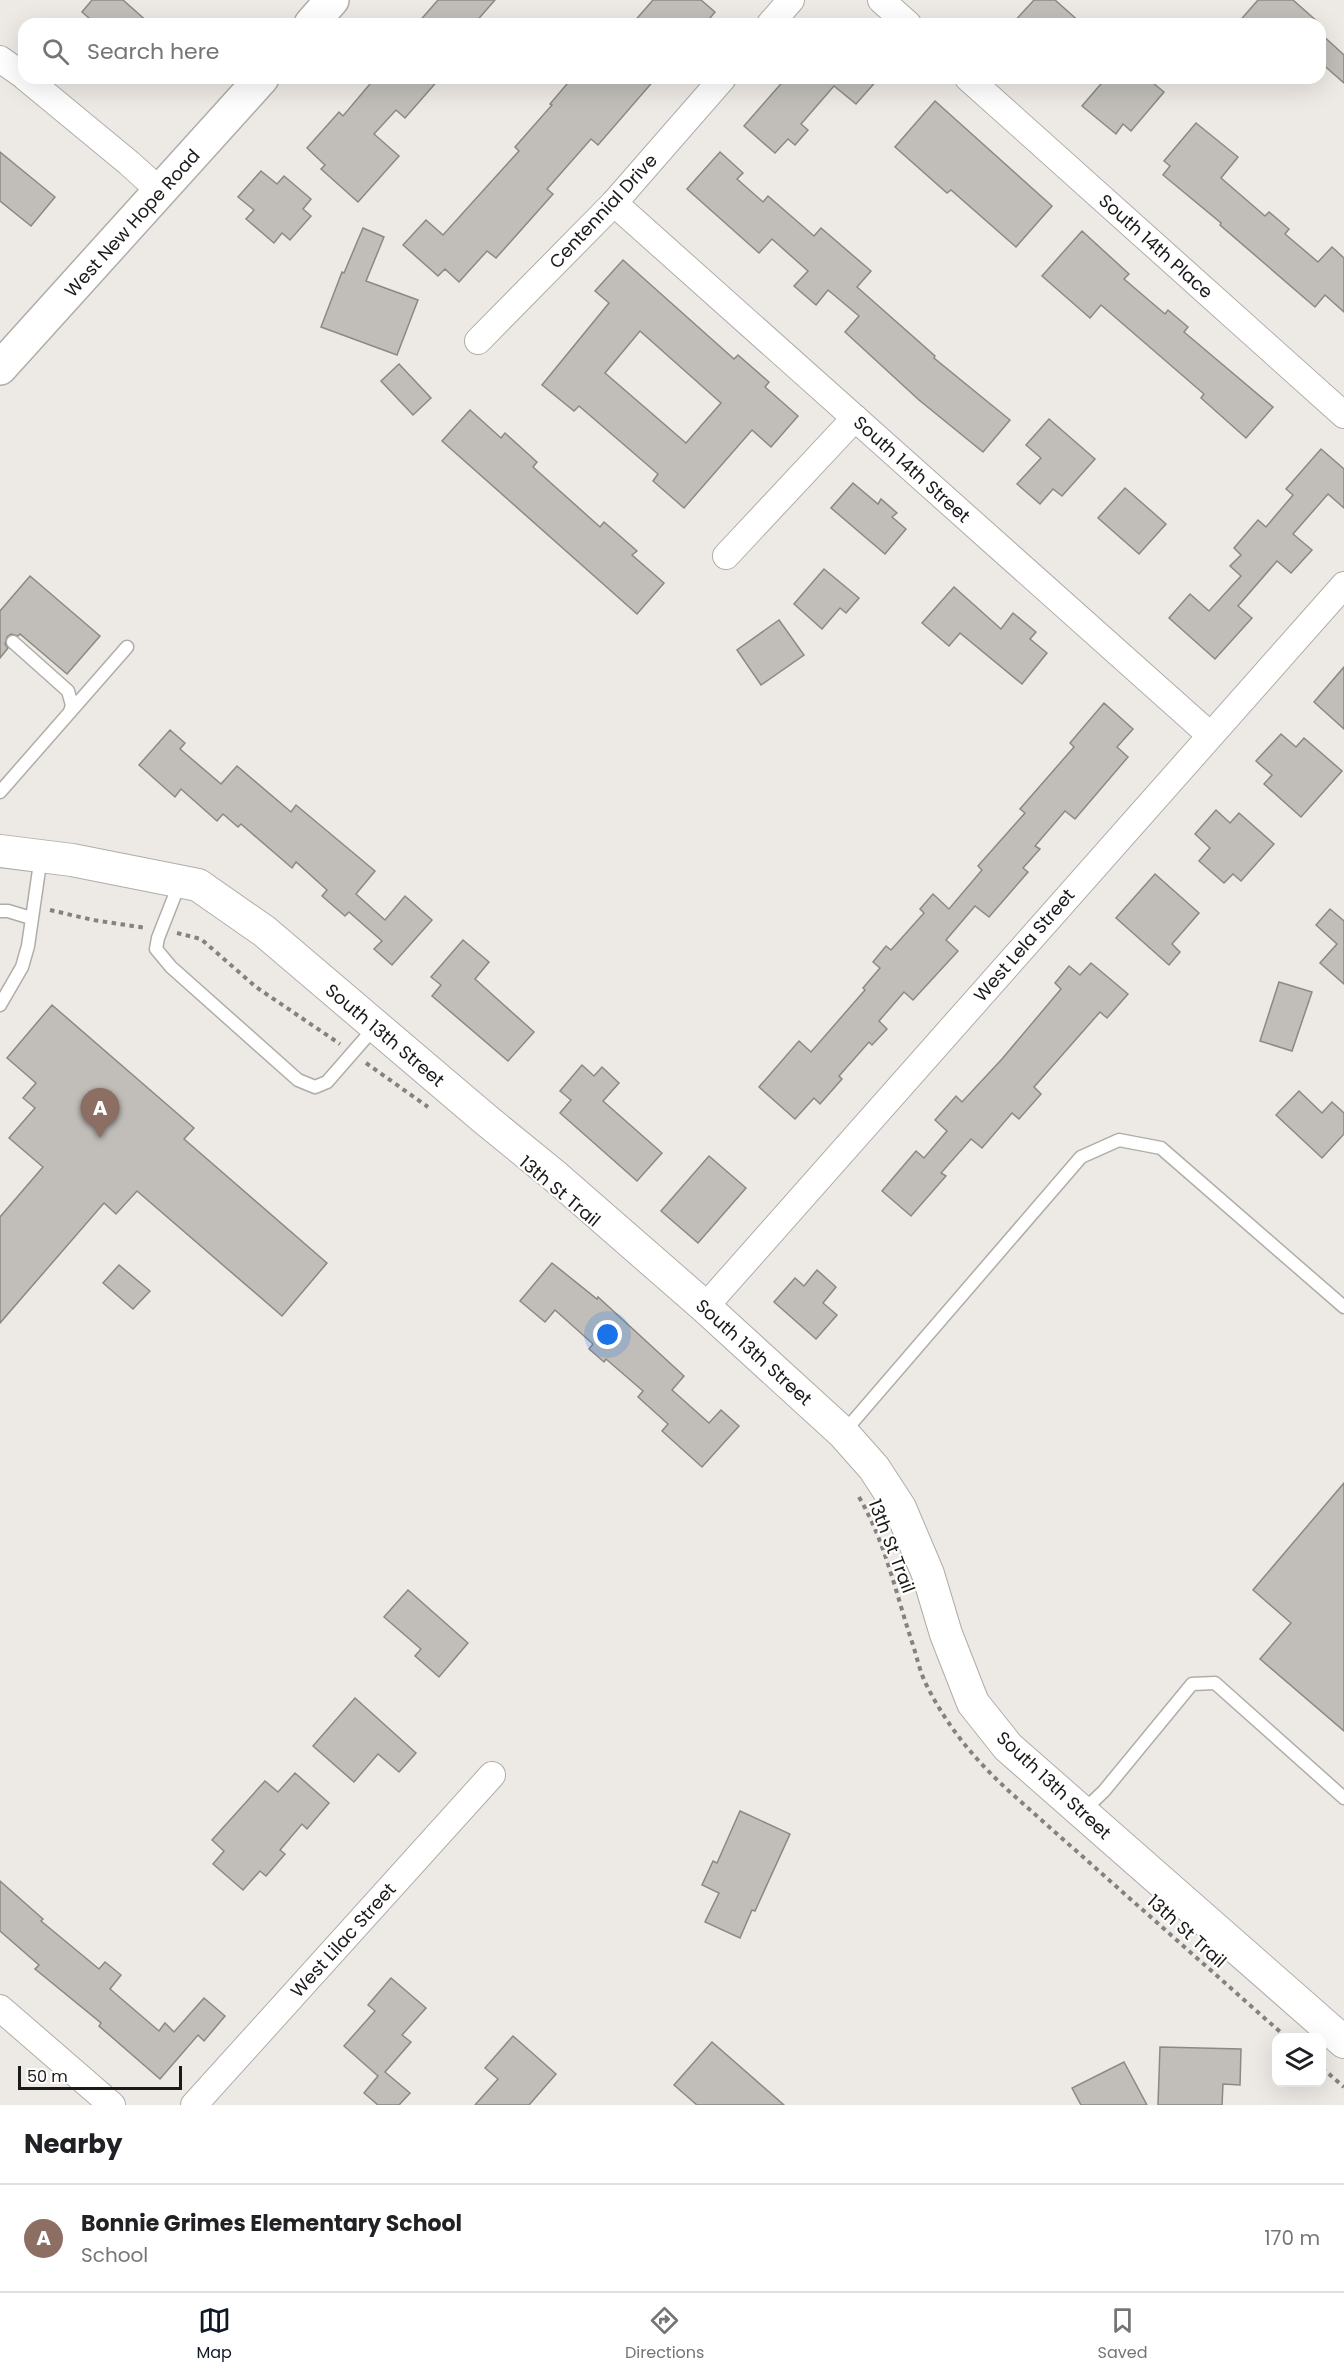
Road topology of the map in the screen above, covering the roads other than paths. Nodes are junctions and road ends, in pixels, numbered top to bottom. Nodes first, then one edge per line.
1 (332, 0) edge
2 (791, 0) edge
3 (881, 0) edge
4 (316, 18) edge
5 (775, 18) edge
6 (901, 18) edge
7 (0, 59) edge
8 (18, 72) edge
9 (33, 84) edge
10 (257, 84) edge
11 (718, 84) edge
12 (975, 84) edge
13 (160, 192) junction
14 (614, 203) junction
15 (478, 341) dead end
16 (0, 368) edge
17 (1344, 415) edge
18 (855, 418) junction
19 (726, 556) dead end
20 (1344, 586) edge
21 (13, 642) dead end
22 (127, 647) dead end
23 (70, 712) junction
24 (1210, 735) junction
25 (0, 792) edge
26 (0, 851) edge
27 (41, 856) junction
28 (181, 881) junction
29 (0, 911) edge
30 (31, 918) junction
31 (0, 1005) edge
32 (375, 1027) junction
33 (705, 1307) junction
34 (1344, 1307) edge
35 (843, 1433) junction
36 (492, 1775) dead end
37 (1344, 1798) edge
38 (1082, 1812) junction
39 (0, 2008) edge
40 (1344, 2042) edge
41 (112, 2105) edge
42 (194, 2105) edge

1 - 4 main road
2 - 5 street
3 - 6 street
7 - 8 street
9 - 13 street
10 - 13 main road, West New Hope Road
11 - 14 street, Centennial Drive
12 - 17 street, South 14th Place
13 - 16 main road, West New Hope Road
14 - 15 street, Centennial Drive
14 - 18 street, South 14th Street
18 - 19 street
18 - 24 street, South 14th Street
20 - 24 street, West Lela Street
21 - 23 lane
22 - 23 lane
23 - 25 lane
24 - 33 street, West Lela Street
26 - 27 street, South 13th Street
27 - 28 street, South 13th Street
27 - 30 lane
28 - 32 street, South 13th Street
28 - 32 lane
29 - 30 lane
30 - 31 lane
32 - 33 street, South 13th Street
33 - 35 street, South 13th Street
34 - 35 lane
35 - 38 street, South 13th Street
36 - 42 street, West Lilac Street
37 - 38 lane
38 - 40 street, South 13th Street
39 - 41 street

